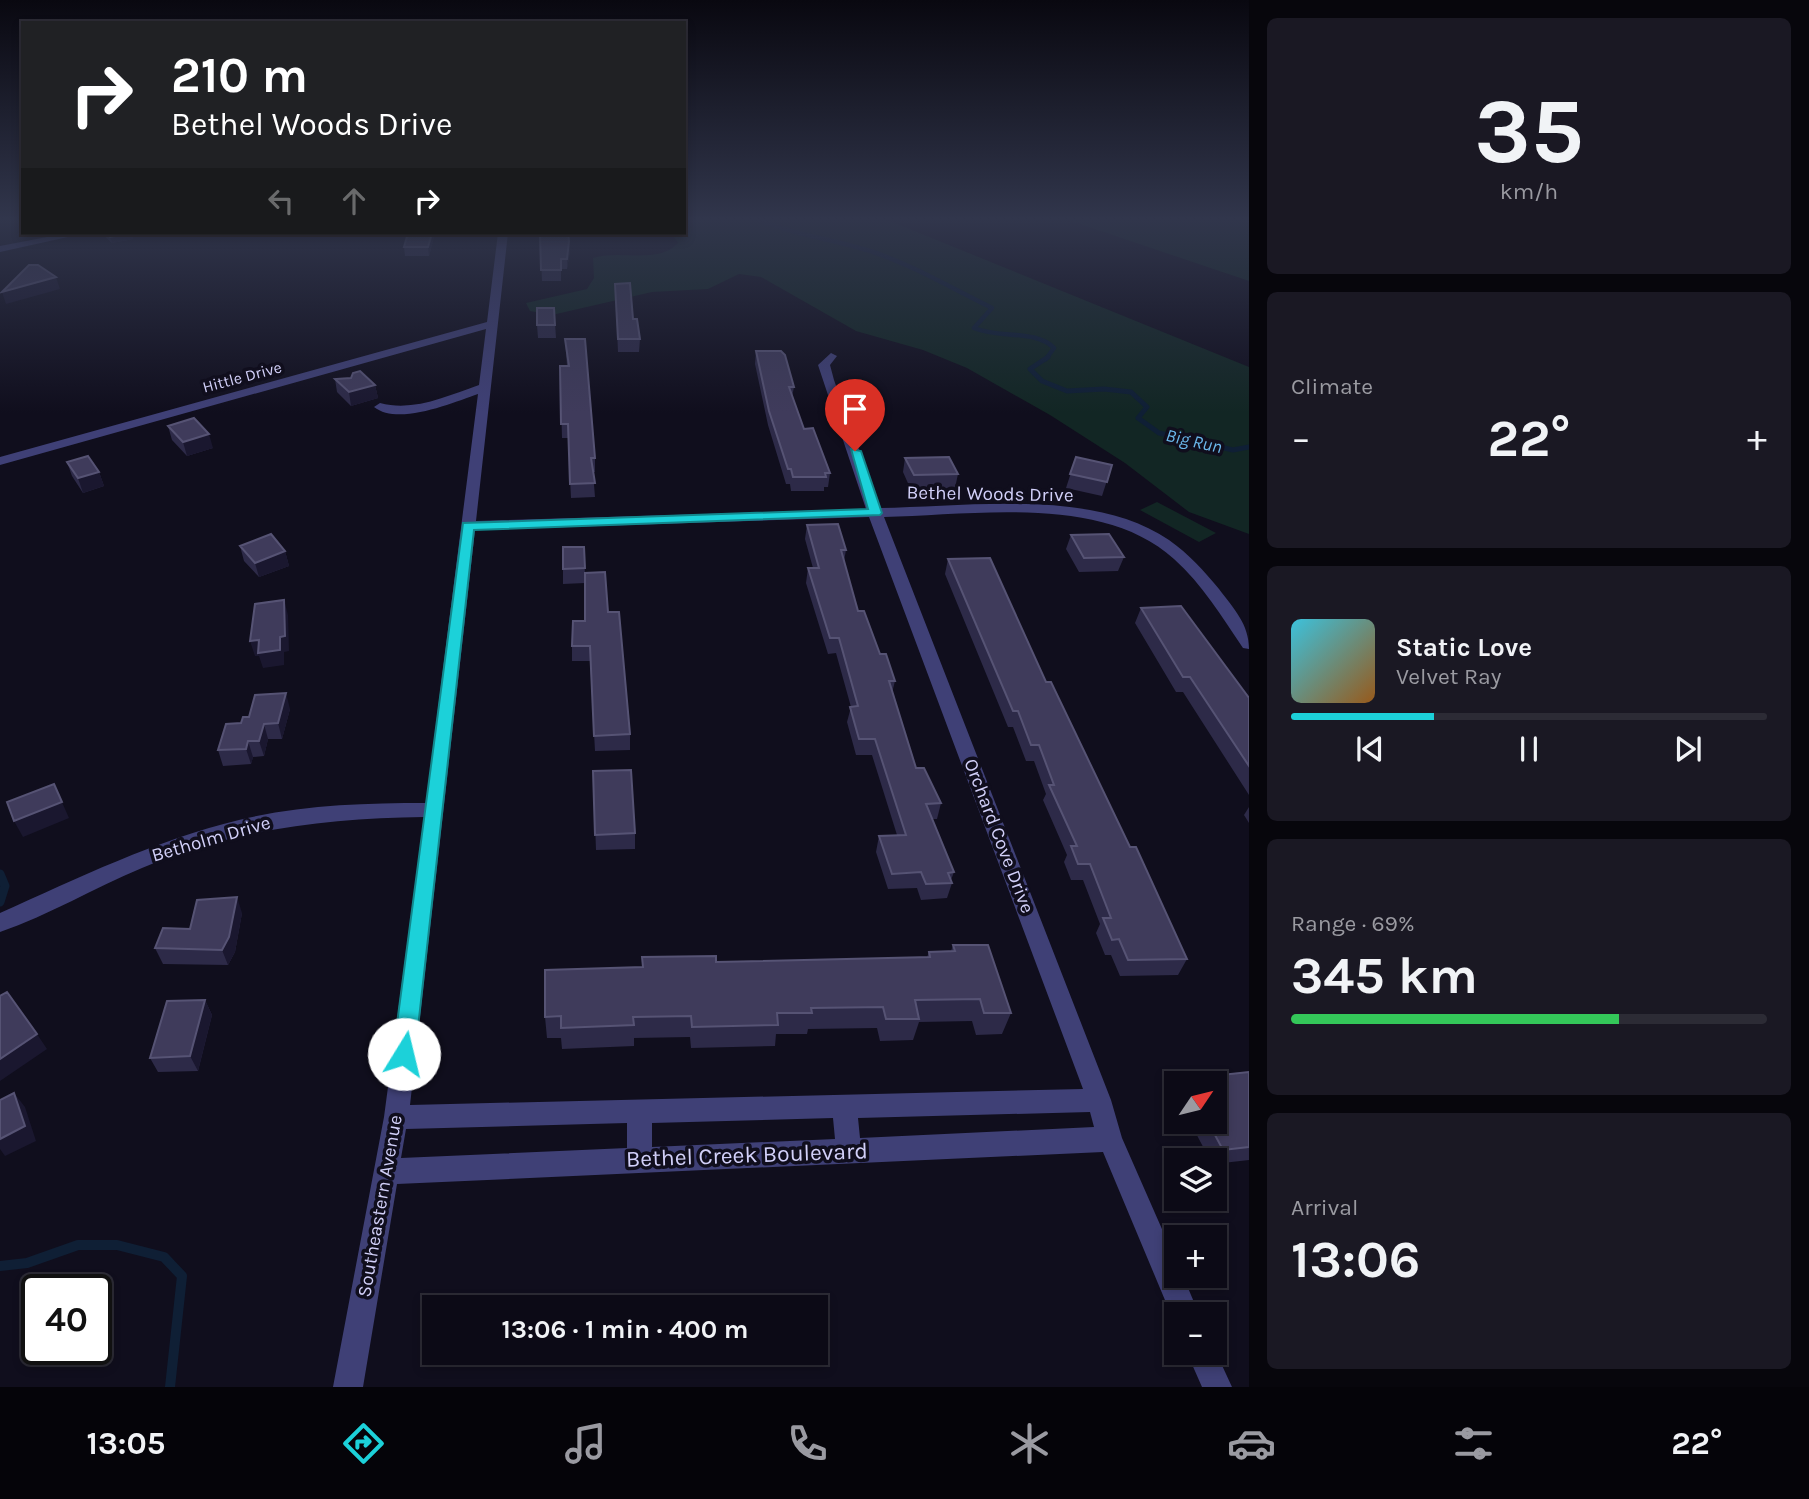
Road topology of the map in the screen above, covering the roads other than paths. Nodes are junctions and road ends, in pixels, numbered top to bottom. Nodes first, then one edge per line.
1 (497, 284) edge
2 (492, 324) junction
3 (831, 356) dead end
4 (485, 387) junction
5 (380, 407) dead end
6 (0, 461) edge
7 (875, 513) junction
8 (468, 526) junction
9 (1249, 643) edge
10 (435, 810) junction
11 (0, 923) edge
12 (1100, 1100) junction
13 (844, 1107) junction
14 (639, 1114) junction
15 (396, 1117) junction
16 (1110, 1139) junction
17 (849, 1151) junction
18 (640, 1160) junction
19 (384, 1172) junction
20 (1180, 1302) edge
21 (1207, 1365) edge
22 (348, 1387) edge
23 (1217, 1387) edge

1 - 2 street, Southeastern Avenue
2 - 4 street, Southeastern Avenue
2 - 6 street, Hittle Drive
3 - 7 street, Orchard Cove Drive
4 - 5 street
4 - 8 street, Southeastern Avenue
7 - 8 street, Bethel Woods Drive
7 - 9 street, Bethel Woods Drive
7 - 12 street, Orchard Cove Drive
8 - 10 street, Southeastern Avenue
10 - 11 street, Betholm Drive
10 - 15 street, Southeastern Avenue
12 - 13 street
12 - 16 street, Orchard Cove Drive
13 - 14 street
13 - 17 street
14 - 15 street
14 - 18 street
15 - 19 street, Southeastern Avenue
16 - 17 street, Bethel Creek Boulevard
16 - 20 street, Orchard Cove Drive
17 - 18 street, Bethel Creek Boulevard
18 - 19 street, Bethel Creek Boulevard
19 - 22 street, Southeastern Avenue
21 - 23 street

